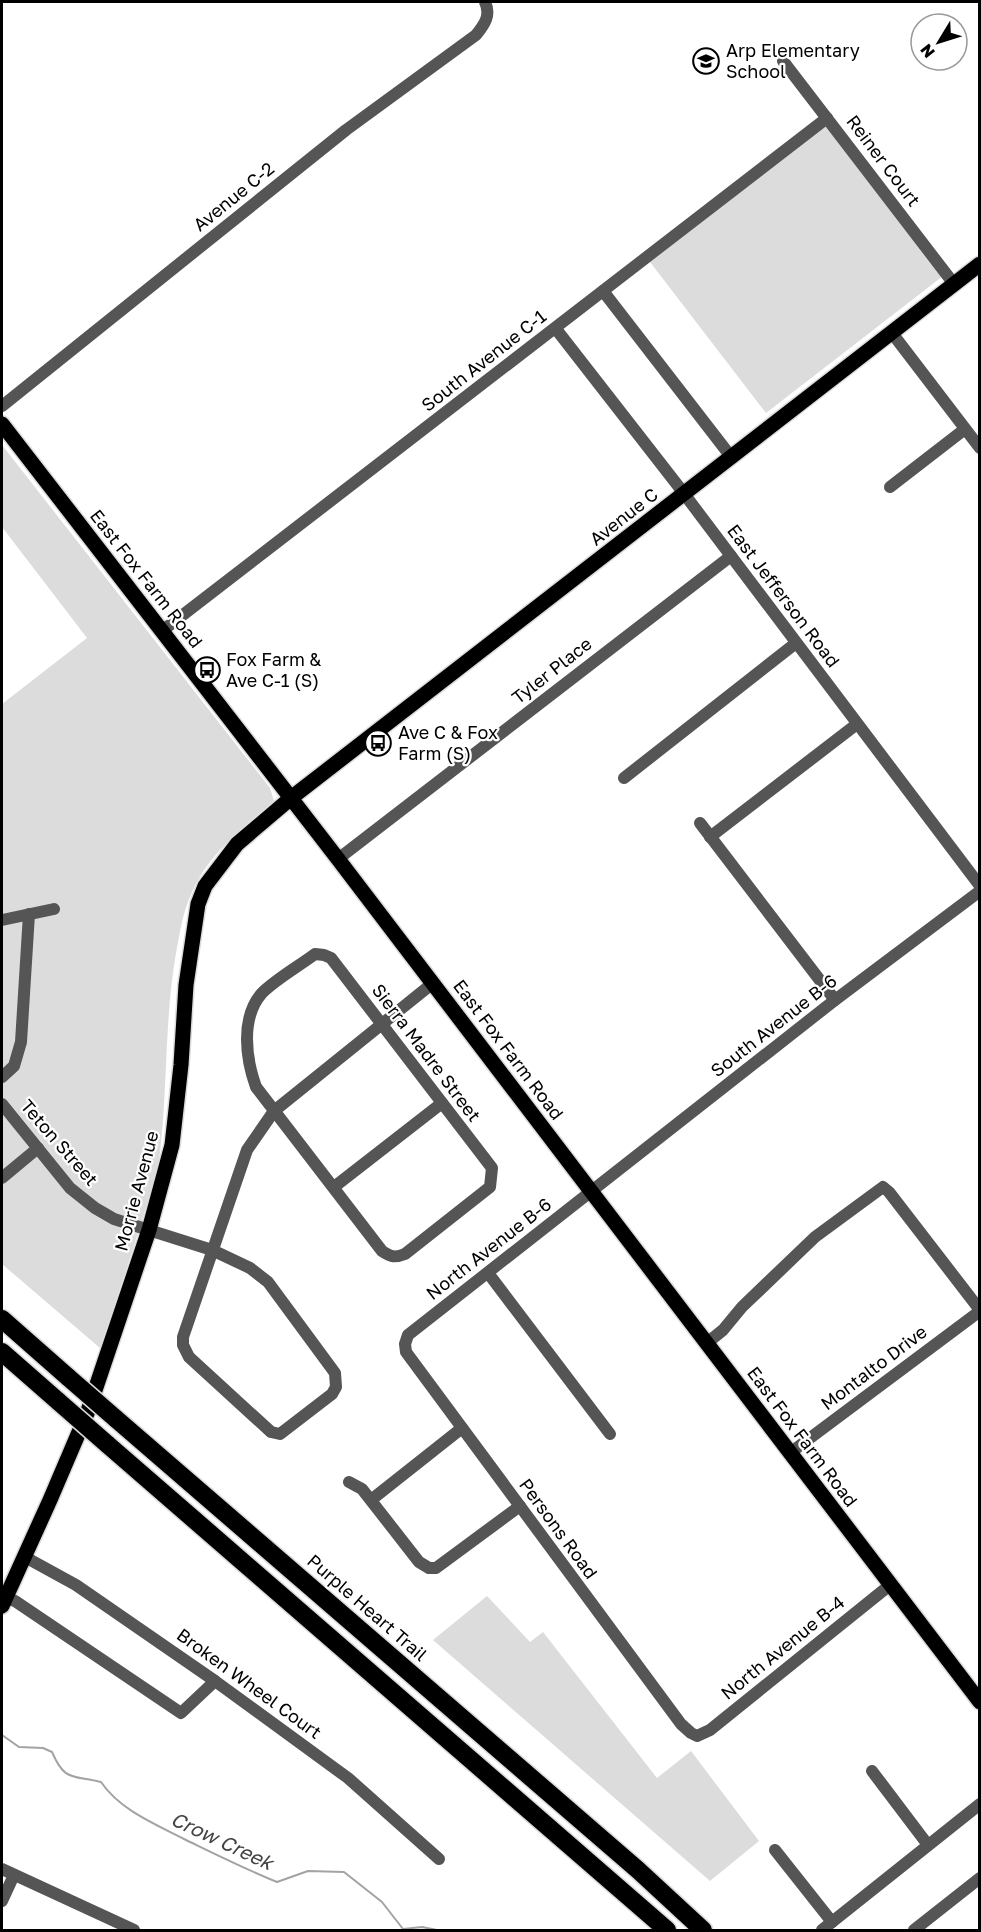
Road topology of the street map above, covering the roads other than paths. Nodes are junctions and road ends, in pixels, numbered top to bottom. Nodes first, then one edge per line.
1 (485, 2) edge
2 (783, 61) dead end
3 (827, 118) junction
4 (980, 264) edge
5 (954, 284) junction
6 (603, 291) junction
7 (556, 329) junction
8 (892, 333) junction
9 (2, 406) edge
10 (2, 424) edge
11 (965, 429) junction
12 (980, 448) edge
13 (732, 458) junction
14 (890, 487) dead end
15 (684, 495) junction
16 (731, 556) junction
17 (162, 631) junction
18 (796, 643) junction
19 (857, 723) junction
20 (624, 778) dead end
21 (291, 798) junction
22 (700, 823) dead end
23 (710, 837) junction
24 (338, 859) junction
25 (980, 886) edge
26 (980, 891) edge
27 (54, 909) dead end
28 (29, 914) junction
29 (2, 920) edge
30 (433, 983) junction
31 (835, 1000) junction
32 (381, 1024) junction
33 (2, 1077) edge
34 (442, 1103) junction
35 (2, 1104) edge
36 (274, 1110) junction
37 (38, 1148) junction
38 (2, 1178) edge
39 (334, 1187) junction
40 (591, 1191) junction
41 (149, 1230) junction
42 (212, 1250) junction
43 (488, 1273) junction
44 (980, 1311) edge
45 (2, 1319) edge
46 (408, 1335) joint
47 (707, 1343) junction
48 (2, 1352) edge
49 (462, 1428) junction
50 (610, 1434) dead end
51 (790, 1453) junction
52 (348, 1482) dead end
53 (371, 1500) junction
54 (520, 1506) junction
55 (25, 1557) junction
56 (890, 1585) junction
57 (3, 1602) edge
58 (215, 1681) junction
59 (980, 1702) edge
60 (697, 1736) joint
61 (872, 1771) dead end
62 (980, 1804) edge
63 (928, 1845) junction
64 (775, 1850) dead end
65 (577, 1854) junction
66 (439, 1859) dead end
67 (2, 1869) edge
68 (14, 1875) junction
69 (980, 1878) edge
70 (2, 1900) edge
71 (699, 1927) edge
72 (827, 1927) edge
73 (127, 1929) edge
74 (656, 1930) edge
75 (667, 1930) edge
76 (914, 1930) edge

1 - 9 street, Avenue C-2
2 - 3 street, Reiner Court
3 - 5 street, Reiner Court
3 - 6 street, South Avenue C-1
4 - 5 main road, Avenue C
5 - 8 main road, Avenue C
6 - 7 street, South Avenue C-1
6 - 13 street
7 - 15 street, East Jefferson Road
7 - 17 street, South Avenue C-1
8 - 11 street
8 - 13 main road, Avenue C
10 - 17 main road, East Fox Farm Road
11 - 12 street
11 - 14 street
13 - 15 main road, Avenue C
15 - 16 street, East Jefferson Road
15 - 21 main road, Avenue C
16 - 18 street, East Jefferson Road
16 - 24 street, Tyler Place
17 - 21 main road, East Fox Farm Road
18 - 19 street, East Jefferson Road
18 - 20 street
19 - 23 street
19 - 25 street, East Jefferson Road
21 - 24 main road, East Fox Farm Road
21 - 41 main road, Morrie Avenue
22 - 23 street
23 - 31 street
24 - 30 main road, East Fox Farm Road
26 - 31 street, South Avenue B-6
27 - 28 street
28 - 29 street
28 - 33 street
30 - 32 street
30 - 40 main road, East Fox Farm Road
31 - 40 street, South Avenue B-6
32 - 34 street, Sierra Madre Street
32 - 36 street
32 - 36 street, Sierra Madre Street
34 - 39 street
34 - 39 street, Sierra Madre Street
35 - 37 street, Teton Street
36 - 39 street
36 - 42 street
37 - 38 street
37 - 41 street, Teton Street
40 - 43 street, North Avenue B-6
40 - 47 main road, East Fox Farm Road
41 - 42 street, Teton Street
41 - 55 main road, Morrie Avenue
42 - 42 street, Teton Street
43 - 46 street, North Avenue B-6
43 - 50 street
44 - 47 street
44 - 51 street, Montalto Drive
45 - 71 highway, Purple Heart Trail, bridge
46 - 49 street, Persons Road
47 - 51 main road, East Fox Farm Road
48 - 65 highway, bridge
49 - 53 street
49 - 54 street, Persons Road
51 - 56 main road, East Fox Farm Road
52 - 53 street
53 - 54 street
54 - 60 street, Persons Road
55 - 57 main road, Morrie Avenue
55 - 58 street, Broken Wheel Court
56 - 59 main road, East Fox Farm Road
56 - 60 street, North Avenue B-4
57 - 58 street
58 - 66 street, Broken Wheel Court
61 - 63 street
62 - 63 street
63 - 72 street
64 - 72 street
65 - 74 highway
65 - 75 highway
67 - 68 street
68 - 70 street
68 - 73 street
69 - 76 street

